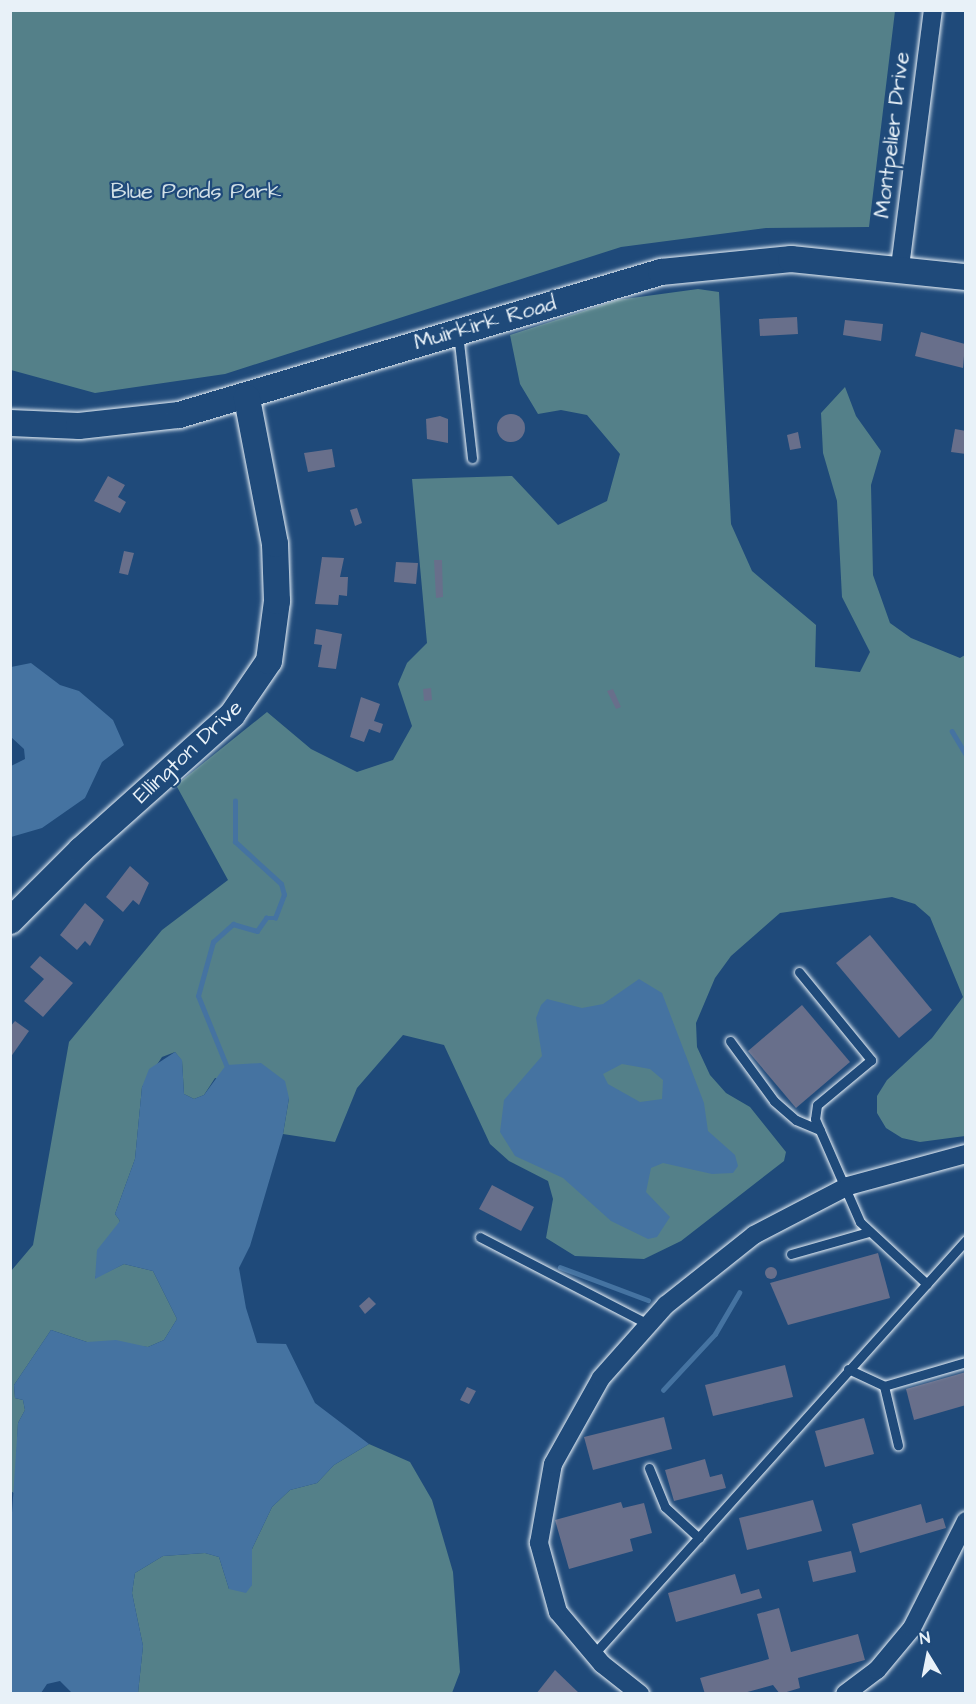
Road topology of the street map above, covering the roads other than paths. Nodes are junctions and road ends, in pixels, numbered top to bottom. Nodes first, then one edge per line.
1 (933, 10) edge
2 (900, 267) junction
3 (966, 277) edge
4 (458, 331) junction
5 (247, 398) junction
6 (10, 423) edge
7 (472, 458) dead end
8 (10, 921) edge
9 (799, 972) dead end
10 (730, 1041) dead end
11 (820, 1130) junction
12 (966, 1154) edge
13 (848, 1186) junction
14 (869, 1232) junction
15 (480, 1238) dead end
16 (966, 1240) edge
17 (791, 1254) dead end
18 (927, 1284) junction
19 (648, 1324) junction
20 (966, 1362) edge
21 (848, 1369) junction
22 (884, 1386) junction
23 (898, 1445) dead end
24 (649, 1468) dead end
25 (966, 1521) edge
26 (699, 1538) junction
27 (593, 1655) junction
28 (640, 1694) edge
29 (845, 1694) edge

1 - 2 street, Montpelier Drive
2 - 3 main road, Muirkirk Road
2 - 4 main road, Muirkirk Road
4 - 5 main road, Muirkirk Road
4 - 7 lane
5 - 6 main road, Muirkirk Road
5 - 8 main road, Ellington Drive
9 - 11 lane
10 - 11 lane
11 - 13 lane
12 - 13 street
13 - 14 lane
13 - 19 street
14 - 17 lane
14 - 18 lane
15 - 19 lane
16 - 18 lane
18 - 21 lane
19 - 27 street
20 - 22 lane
21 - 22 lane
21 - 26 lane
22 - 23 lane
24 - 26 lane
25 - 29 street
26 - 27 lane
27 - 28 street

